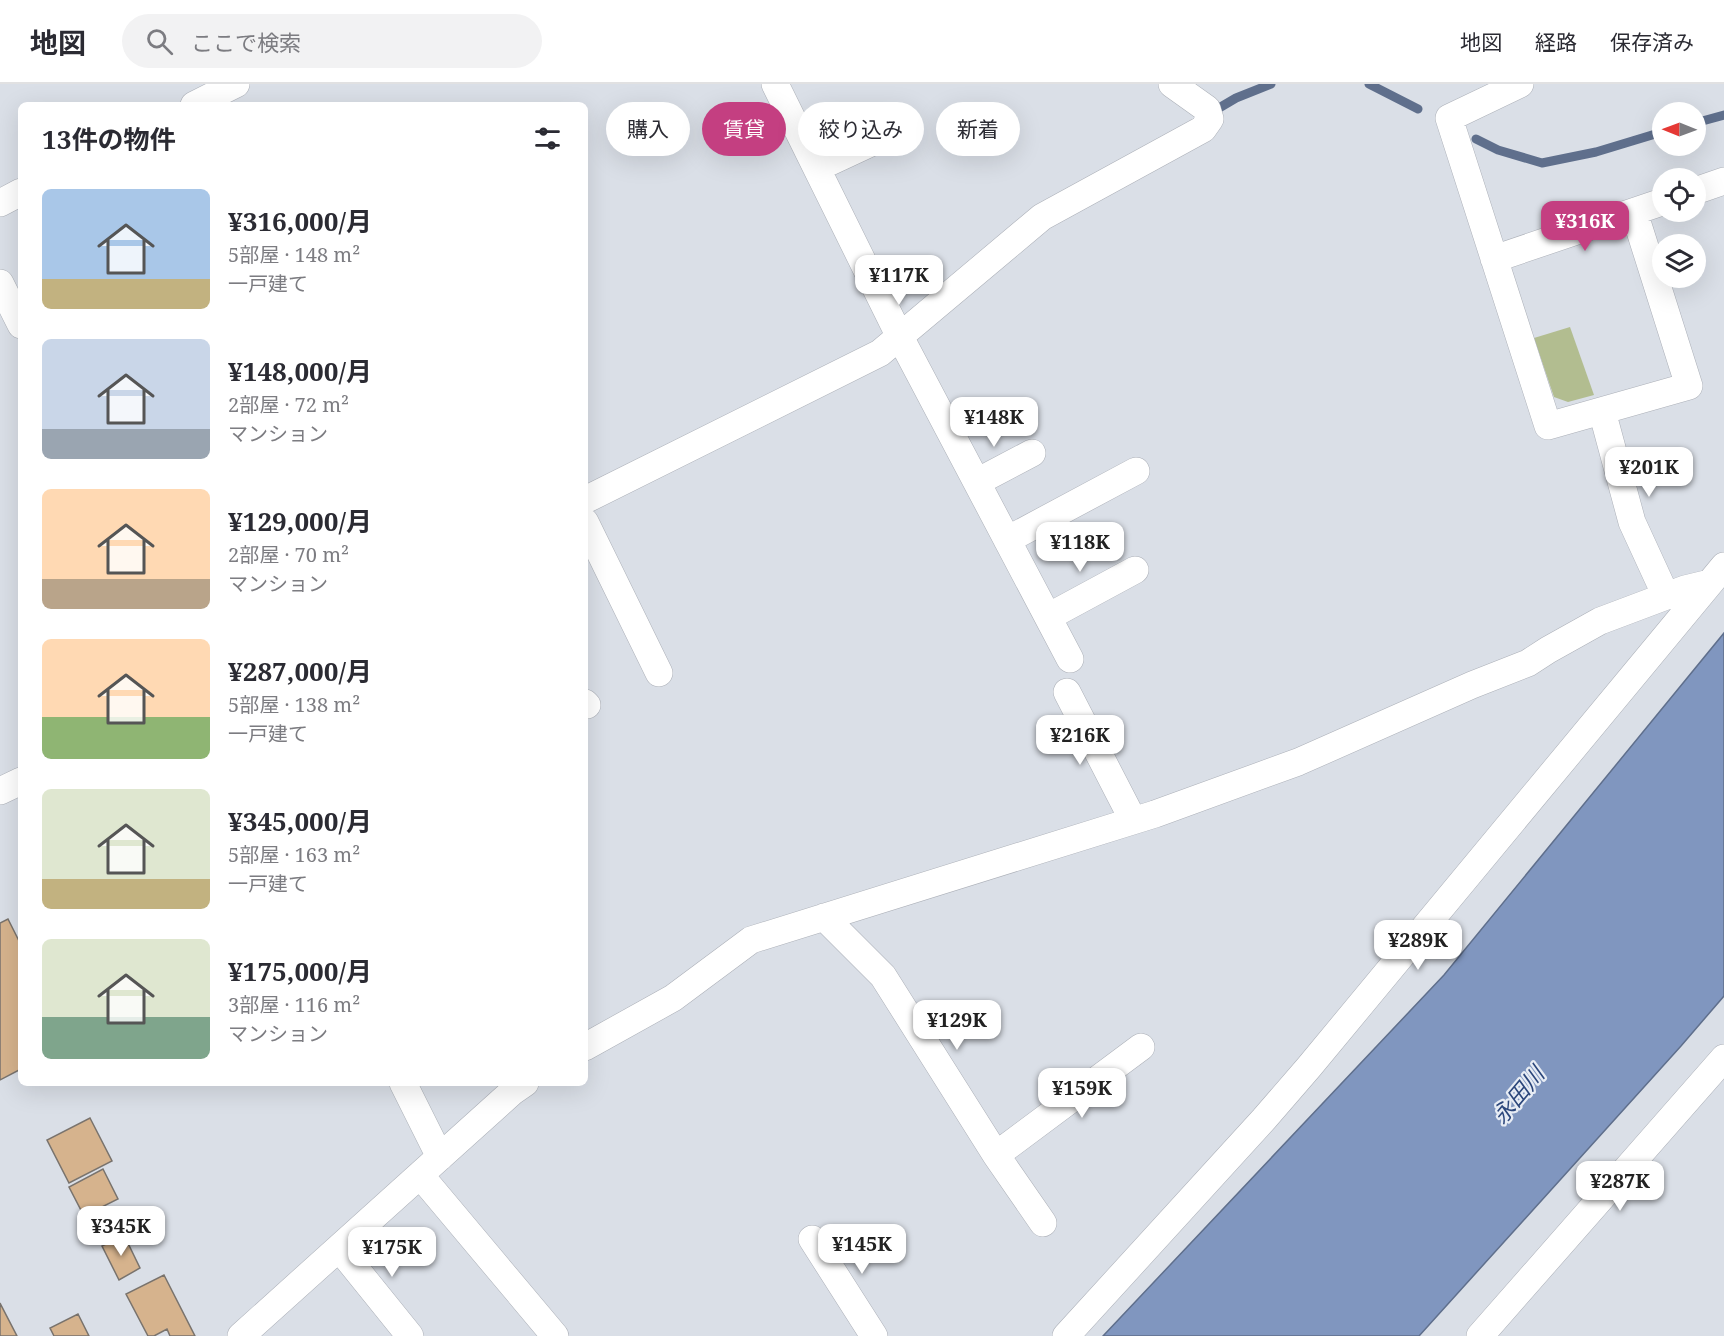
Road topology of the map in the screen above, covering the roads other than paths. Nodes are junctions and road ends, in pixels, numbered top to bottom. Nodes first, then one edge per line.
1 (236, 84) edge
2 (775, 84) edge
3 (1172, 84) edge
4 (1520, 84) edge
5 (200, 102) edge
6 (843, 156) edge
7 (817, 168) junction
8 (1724, 181) edge
9 (1706, 187) edge
10 (18, 194) edge
11 (0, 203) edge
12 (1652, 206) edge
13 (1634, 212) junction
14 (1494, 259) junction
15 (0, 283) edge
16 (18, 319) edge
17 (899, 335) junction
18 (1602, 411) junction
19 (1032, 453) dead end
20 (1136, 471) dead end
21 (977, 482) junction
22 (588, 499) edge
23 (588, 528) edge
24 (1007, 540) junction
25 (1135, 570) dead end
26 (1717, 575) edge
27 (1666, 596) junction
28 (1048, 617) junction
29 (1070, 659) dead end
30 (660, 673) dead end
31 (1066, 692) dead end
32 (18, 782) edge
33 (0, 791) edge
34 (1133, 820) junction
35 (824, 917) junction
36 (588, 1045) edge
37 (1141, 1047) dead end
38 (1724, 1058) edge
39 (1715, 1082) edge
40 (404, 1086) edge
41 (521, 1086) edge
42 (996, 1155) junction
43 (440, 1157) junction
44 (420, 1175) junction
45 (1043, 1223) dead end
46 (812, 1239) dead end
47 (339, 1248) junction
48 (241, 1336) edge
49 (410, 1336) edge
50 (555, 1336) edge
51 (874, 1336) edge
52 (1066, 1336) edge
53 (1480, 1336) edge

1 - 5 street
2 - 7 street
3 - 17 street
4 - 14 street
6 - 7 street
7 - 17 street
8 - 9 street
10 - 11 street
12 - 13 street
13 - 14 street
13 - 18 street
14 - 18 street
15 - 16 street
17 - 21 street
17 - 22 street
18 - 27 street
19 - 21 street
20 - 24 street
21 - 24 street
23 - 30 street
24 - 28 street
25 - 28 street
26 - 27 street
26 - 52 street
27 - 34 street
28 - 29 street
31 - 34 street
32 - 33 street
34 - 35 street
35 - 36 street
35 - 42 street
37 - 42 street
38 - 39 street
39 - 53 street
40 - 43 street
41 - 43 street
42 - 45 street
43 - 44 street
44 - 47 street
44 - 50 street
46 - 51 street
47 - 48 street
47 - 49 street

